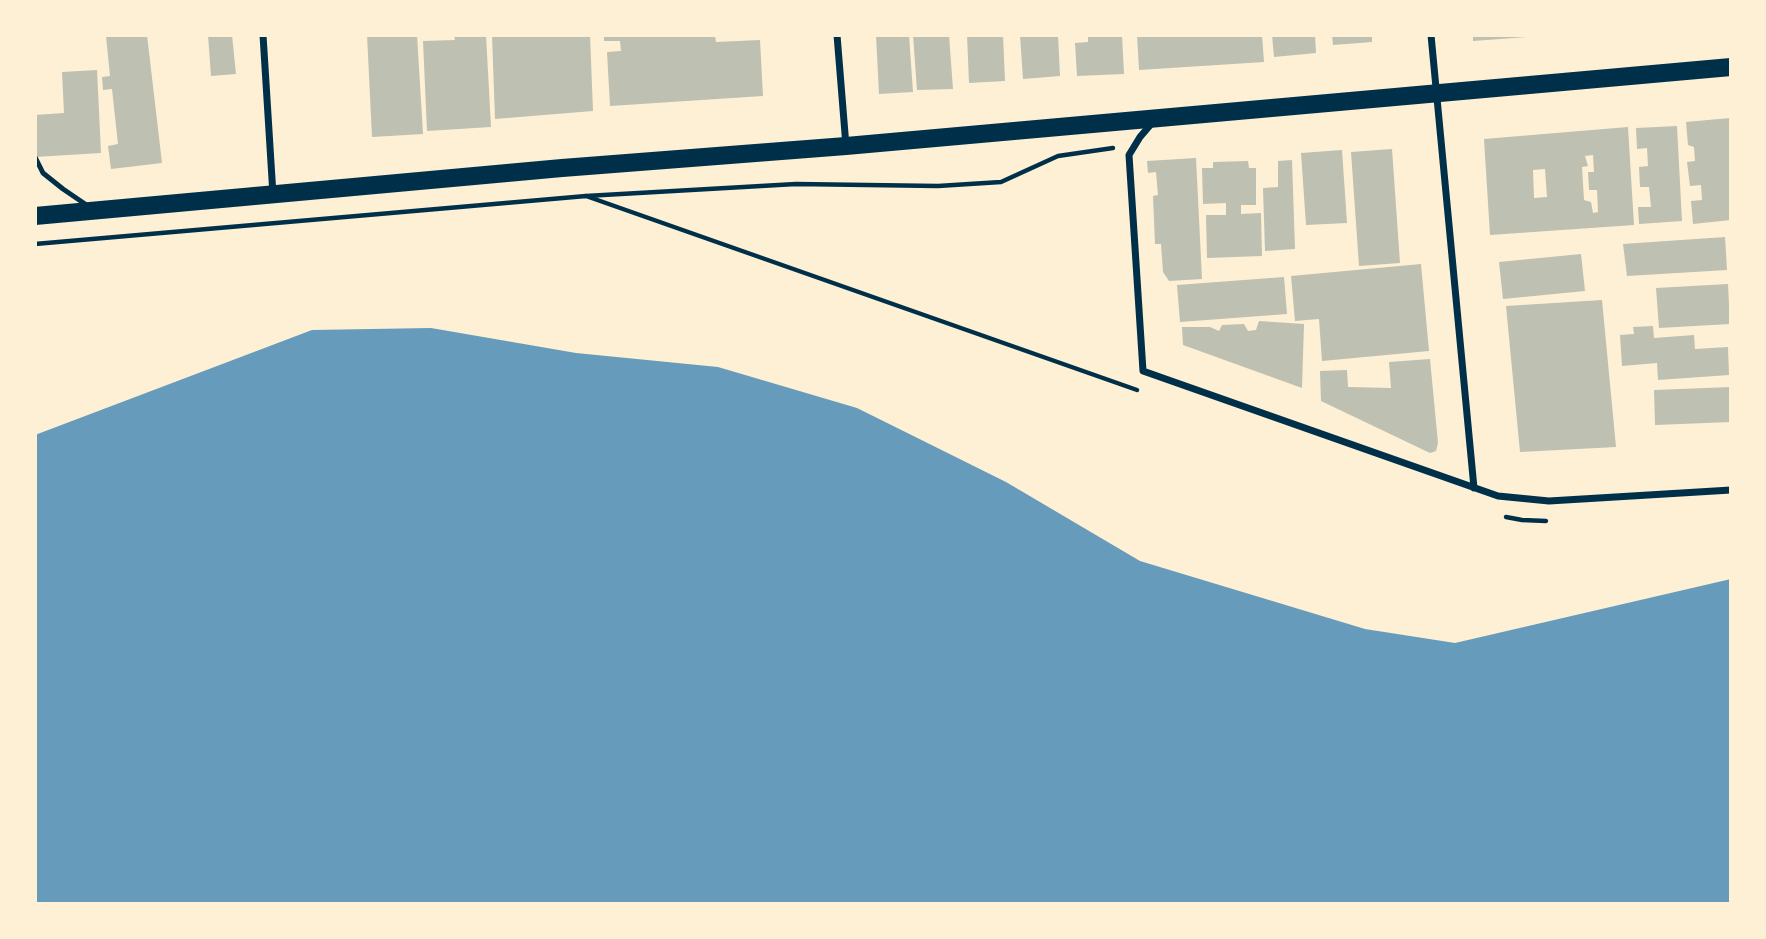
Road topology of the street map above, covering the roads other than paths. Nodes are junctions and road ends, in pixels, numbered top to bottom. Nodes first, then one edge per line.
1 (263, 35) edge
2 (837, 35) edge
3 (1431, 35) edge
4 (1731, 67) edge
5 (1436, 94) junction
6 (1158, 117) junction
7 (846, 146) junction
8 (35, 157) edge
9 (273, 196) junction
10 (96, 211) junction
11 (35, 216) edge
12 (1474, 488) junction
13 (1731, 489) edge

1 - 9 street
2 - 7 street
3 - 5 street
4 - 5 main road
5 - 6 main road
5 - 12 street
6 - 7 main road
6 - 12 street
7 - 9 main road
8 - 10 lane
9 - 10 main road
10 - 11 main road
12 - 13 street

